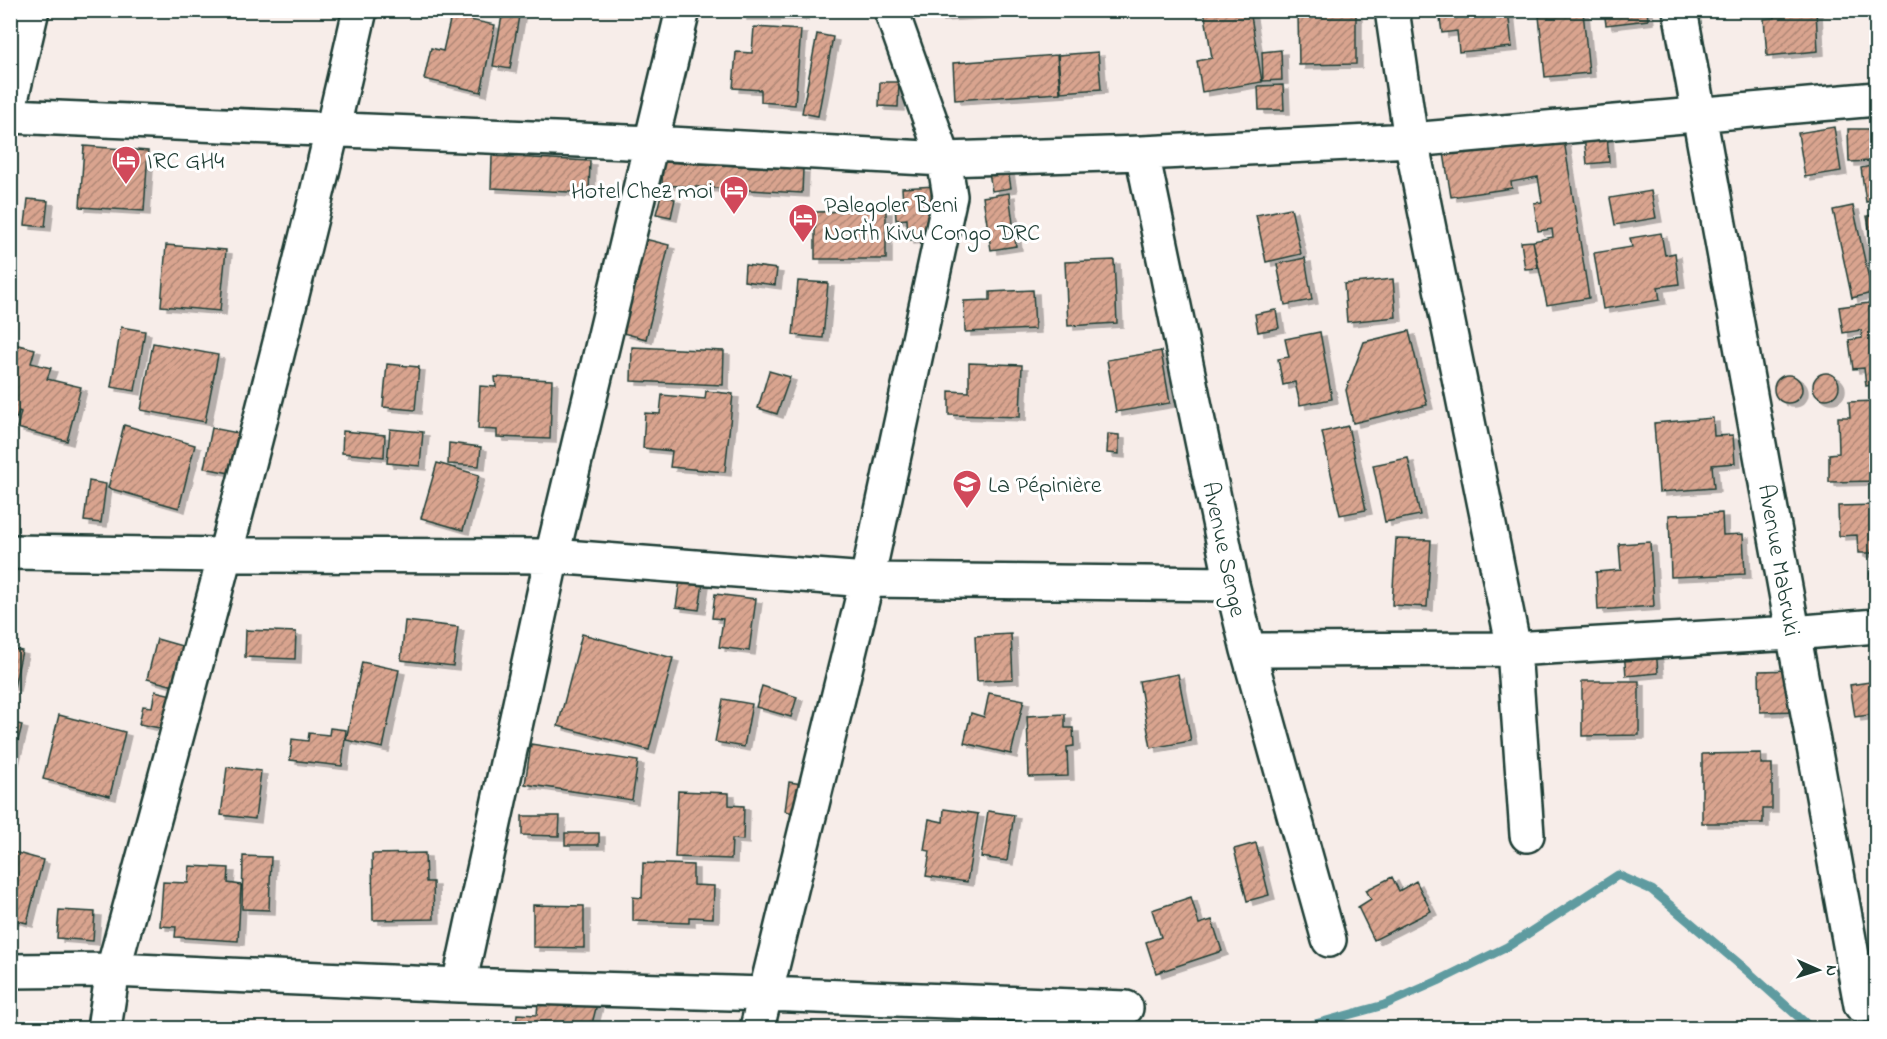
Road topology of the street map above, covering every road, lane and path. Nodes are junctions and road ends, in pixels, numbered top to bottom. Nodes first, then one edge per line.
1 (32, 10) edge
2 (360, 10) edge
3 (683, 10) edge
4 (891, 10) edge
5 (1392, 10) edge
6 (1680, 10) edge
7 (1876, 99) edge
8 (10, 104) edge
9 (1698, 115) junction
10 (10, 116) edge
11 (333, 130) junction
12 (1411, 140) junction
13 (652, 143) junction
14 (1142, 153) junction
15 (944, 159) junction
16 (10, 552) edge
17 (226, 555) junction
18 (552, 556) junction
19 (867, 580) junction
20 (1232, 584) junction
21 (1876, 626) edge
22 (1793, 633) junction
23 (1514, 649) junction
24 (1248, 650) junction
25 (1527, 835) dead end
26 (1329, 940) dead end
27 (113, 970) junction
28 (10, 971) edge
29 (459, 985) junction
30 (765, 994) junction
31 (1861, 1005) dead end
32 (1126, 1008) dead end
33 (104, 1029) edge
34 (757, 1029) edge

1 - 8 street
2 - 11 street
3 - 13 street
4 - 15 street
5 - 12 street
6 - 9 street, Avenue Mabruki
7 - 9 street
9 - 12 street
9 - 22 street, Avenue Mabruki
10 - 11 street
11 - 13 street
11 - 17 street
12 - 14 street
12 - 23 street
13 - 15 street
13 - 18 street
14 - 15 street
14 - 20 street, Avenue Senge
15 - 19 street
16 - 17 street
17 - 18 street
17 - 27 street
18 - 19 street
18 - 29 street
19 - 20 street
19 - 30 street
20 - 24 street, Avenue Senge
21 - 22 street
22 - 23 street
22 - 31 street, Avenue Mabruki
23 - 24 street
23 - 25 street
24 - 26 street, Avenue Senge
27 - 28 street
27 - 29 street
27 - 33 street
29 - 30 street
30 - 32 street
30 - 34 street

